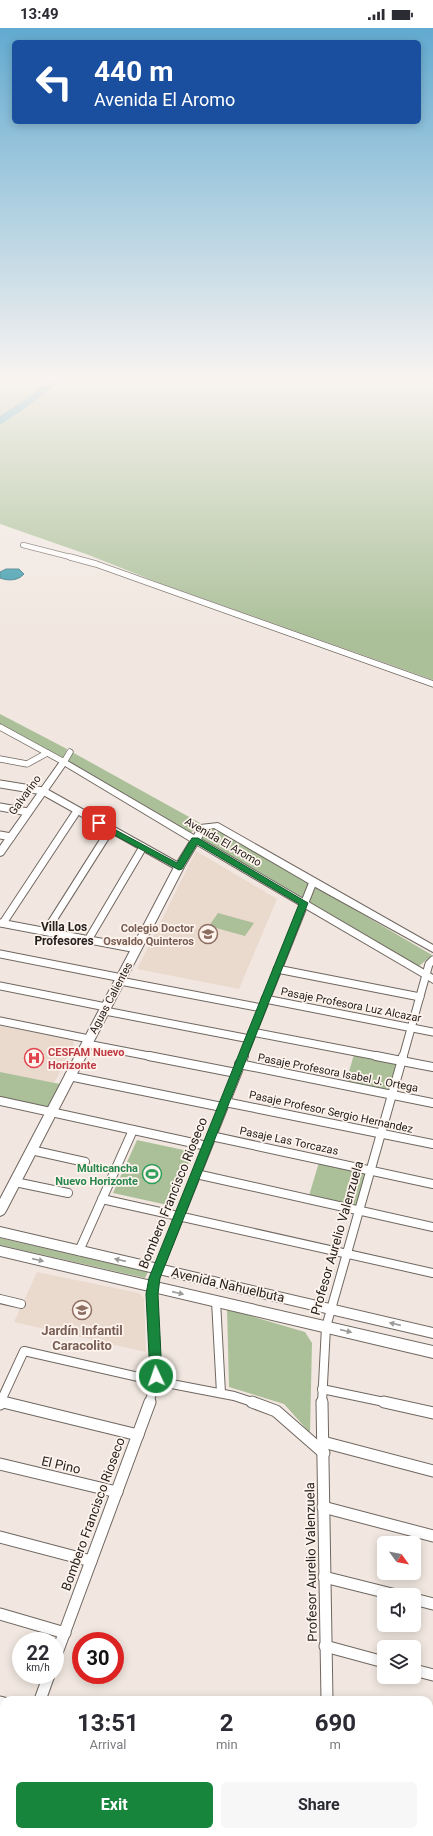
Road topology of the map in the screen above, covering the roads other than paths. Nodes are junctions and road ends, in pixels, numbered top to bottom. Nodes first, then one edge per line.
1 (23, 545) dead end
2 (433, 684) edge
3 (0, 727) edge
4 (70, 752) dead end
5 (47, 753) junction
6 (0, 759) edge
7 (64, 762) junction
8 (0, 784) edge
9 (43, 791) junction
10 (0, 807) edge
11 (77, 811) junction
12 (28, 812) junction
13 (202, 828) joint
14 (110, 830) junction
15 (0, 835) edge
16 (11, 837) junction
17 (195, 840) junction
18 (143, 848) junction
19 (0, 853) edge
20 (179, 867) junction
21 (313, 882) junction
22 (303, 903) junction
23 (1, 923) edge
24 (46, 931) junction
25 (88, 940) junction
26 (137, 949) junction
27 (433, 949) edge
28 (0, 954) edge
29 (433, 960) edge
30 (277, 970) junction
31 (430, 978) edge
32 (121, 979) junction
33 (0, 986) edge
34 (420, 997) junction
35 (265, 999) junction
36 (262, 1008) junction
37 (105, 1009) junction
38 (0, 1021) edge
39 (411, 1028) junction
40 (433, 1032) edge
41 (251, 1035) junction
42 (88, 1041) junction
43 (402, 1060) junction
44 (433, 1067) edge
45 (238, 1069) junction
46 (69, 1076) junction
47 (392, 1094) junction
48 (0, 1101) edge
49 (433, 1103) edge
50 (223, 1104) junction
51 (51, 1112) junction
52 (133, 1130) junction
53 (381, 1134) junction
54 (211, 1136) junction
55 (433, 1144) edge
56 (207, 1146) junction
57 (31, 1150) junction
58 (85, 1162) dead end
59 (370, 1170) junction
60 (196, 1174) junction
61 (15, 1182) junction
62 (433, 1184) edge
63 (68, 1193) dead end
64 (102, 1199) junction
65 (358, 1210) junction
66 (0, 1211) edge
67 (179, 1216) junction
68 (433, 1227) edge
69 (0, 1232) edge
70 (0, 1251) edge
71 (79, 1251) junction
72 (346, 1254) junction
73 (158, 1269) junction
74 (433, 1273) edge
75 (152, 1286) junction
76 (0, 1298) edge
77 (216, 1301) junction
78 (21, 1304) dead end
79 (330, 1309) junction
80 (326, 1327) junction
81 (433, 1333) edge
82 (433, 1352) edge
83 (156, 1381) junction
84 (322, 1389) junction
85 (220, 1393) junction
86 (1, 1403) edge
87 (433, 1414) edge
88 (138, 1435) junction
89 (323, 1442) junction
90 (324, 1453) junction
91 (0, 1464) edge
92 (433, 1471) edge
93 (117, 1492) junction
94 (323, 1507) junction
95 (433, 1536) edge
96 (0, 1537) edge
97 (91, 1561) junction
98 (324, 1577) junction
99 (377, 1590) edge
100 (421, 1601) edge
101 (433, 1604) edge
102 (0, 1614) edge
103 (61, 1632) edge
104 (64, 1633) edge
105 (326, 1646) junction
106 (377, 1660) edge
107 (421, 1672) edge
108 (433, 1675) edge
109 (46, 1684) edge
110 (41, 1696) edge
111 (327, 1696) edge

1 - 2 street
3 - 5 street, Avenida El Aromo
4 - 7 street, Galvarino
5 - 6 street
5 - 7 street, Avenida El Aromo
7 - 9 street, Galvarino
7 - 17 street, Avenida El Aromo
8 - 9 street
9 - 11 street
9 - 12 street, Galvarino
10 - 12 street
11 - 14 street
11 - 23 street
12 - 16 street, Galvarino
13 - 17 street, Aguas Calientes
13 - 21 street, Avenida El Aromo
14 - 18 street
14 - 24 street
15 - 16 street
16 - 19 street, Galvarino
17 - 20 street, Aguas Calientes
17 - 22 street, Avenida El Aromo
18 - 20 street
18 - 25 street
20 - 26 street, Aguas Calientes
21 - 22 street, Bombero Francisco Rioseco
21 - 27 street, Avenida El Aromo
22 - 30 street, Bombero Francisco Rioseco
22 - 31 street, Avenida El Aromo
23 - 24 street
24 - 25 street
25 - 26 street
26 - 32 street, Aguas Calientes
28 - 32 street
29 - 31 street, Profesor Aurelio Valenzuela
30 - 34 street
30 - 35 street, Bombero Francisco Rioseco
31 - 34 street, Profesor Aurelio Valenzuela
32 - 36 street
32 - 37 street, Aguas Calientes
33 - 37 street
34 - 39 street, Profesor Aurelio Valenzuela
35 - 36 street, Bombero Francisco Rioseco
35 - 39 street, Pasaje Profesora Luz Alcazar
36 - 41 street, Bombero Francisco Rioseco
37 - 41 street
37 - 42 street, Aguas Calientes
38 - 42 street, Pasaje Profesora Isabel J. Ortega
39 - 40 street, Pasaje Profesora Luz Alcazar
39 - 43 street, Profesor Aurelio Valenzuela
41 - 43 street
41 - 45 street, Bombero Francisco Rioseco
42 - 45 street, Pasaje Profesora Isabel J. Ortega
42 - 46 street, Aguas Calientes
43 - 44 street
43 - 47 street, Profesor Aurelio Valenzuela
45 - 47 street, Pasaje Profesora Isabel J. Ortega
45 - 50 street, Bombero Francisco Rioseco
46 - 50 street, Pasaje Profesor Sergio Hernandez
46 - 51 street, Aguas Calientes
47 - 49 street, Pasaje Profesora Isabel J. Ortega
47 - 53 street, Profesor Aurelio Valenzuela
48 - 51 street
50 - 53 street, Pasaje Profesor Sergio Hernandez
50 - 54 street, Bombero Francisco Rioseco
51 - 52 street
51 - 57 street, Aguas Calientes
52 - 56 street
52 - 64 street
53 - 55 street, Pasaje Profesor Sergio Hernandez
53 - 59 street, Profesor Aurelio Valenzuela
54 - 56 street, Bombero Francisco Rioseco
54 - 59 street, Pasaje Las Torcazas
56 - 60 street, Bombero Francisco Rioseco
57 - 58 street
57 - 61 street, Aguas Calientes
59 - 62 street, Pasaje Las Torcazas
59 - 65 street, Profesor Aurelio Valenzuela
60 - 65 street
60 - 67 street, Bombero Francisco Rioseco
61 - 63 street
61 - 66 street, Aguas Calientes
64 - 67 street
64 - 71 street
65 - 68 street
65 - 72 street, Profesor Aurelio Valenzuela
67 - 72 street
67 - 73 street, Bombero Francisco Rioseco
69 - 71 street, Avenida Nahuelbuta
70 -> 75 street, Avenida Nahuelbuta
73 -> 71 street, Avenida Nahuelbuta
72 - 74 street
72 - 79 street, Profesor Aurelio Valenzuela
73 - 75 street, Bombero Francisco Rioseco
73 - 79 street, Avenida Nahuelbuta
75 -> 77 street, Avenida Nahuelbuta
75 - 83 street, Bombero Francisco Rioseco
76 - 78 street
77 - 80 street, Avenida Nahuelbuta
77 - 85 street
79 - 80 street, Profesor Aurelio Valenzuela
81 -> 79 street, Avenida Nahuelbuta
80 -> 82 street, Avenida Nahuelbuta
80 - 84 street, Profesor Aurelio Valenzuela
83 - 85 street
83 - 86 street
83 - 88 street, Bombero Francisco Rioseco
84 - 87 street
84 - 89 street, Profesor Aurelio Valenzuela
85 - 90 street
86 - 88 street
88 - 93 street, Bombero Francisco Rioseco
89 - 90 street, Profesor Aurelio Valenzuela
89 - 92 street
90 - 94 street, Profesor Aurelio Valenzuela
91 - 93 street, El Pino
93 - 97 street, Bombero Francisco Rioseco
94 - 95 street
94 - 98 street, Profesor Aurelio Valenzuela
96 - 97 street
97 - 104 street, Bombero Francisco Rioseco
98 - 99 street
98 - 105 street, Profesor Aurelio Valenzuela
100 - 101 street
102 - 103 street
105 - 106 street
105 - 111 street, Profesor Aurelio Valenzuela
107 - 108 street
109 - 110 street

